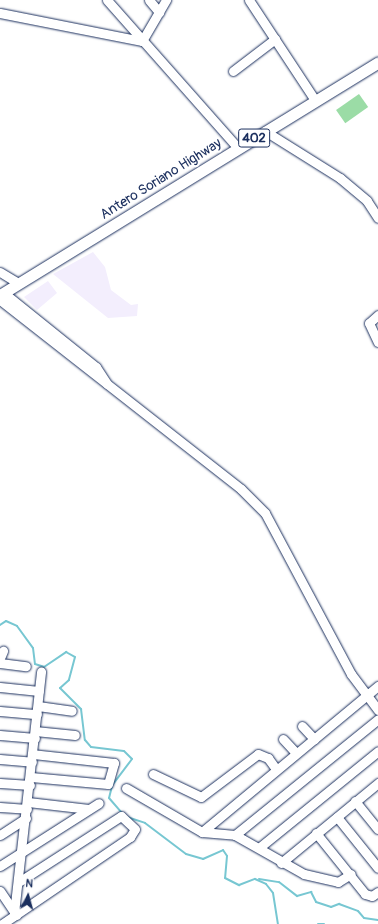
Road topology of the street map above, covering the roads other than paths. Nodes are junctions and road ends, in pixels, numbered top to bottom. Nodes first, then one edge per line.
1 (107, 0) edge
2 (150, 0) edge
3 (166, 0) edge
4 (249, 0) edge
5 (160, 12) junction
6 (0, 13) edge
7 (275, 39) junction
8 (142, 41) junction
9 (378, 63) edge
10 (233, 71) dead end
11 (315, 100) junction
12 (265, 131) junction
13 (238, 148) junction
14 (378, 218) edge
15 (0, 272) edge
16 (18, 283) junction
17 (1, 296) edge
18 (378, 315) edge
19 (378, 342) edge
20 (0, 663) edge
21 (26, 666) dead end
22 (41, 672) dead end
23 (378, 686) edge
24 (0, 687) edge
25 (39, 691) junction
26 (366, 696) junction
27 (37, 710) junction
28 (378, 710) edge
29 (0, 711) edge
30 (72, 711) dead end
31 (378, 719) edge
32 (302, 726) dead end
33 (35, 734) junction
34 (0, 735) edge
35 (75, 735) dead end
36 (283, 739) dead end
37 (314, 739) junction
38 (378, 751) edge
39 (296, 753) junction
40 (33, 758) junction
41 (0, 759) edge
42 (276, 769) junction
43 (153, 774) dead end
44 (30, 781) junction
45 (0, 783) edge
46 (377, 786) edge
47 (126, 788) dead end
48 (355, 801) junction
49 (99, 803) dead end
50 (0, 806) edge
51 (89, 809) junction
52 (27, 810) junction
53 (337, 817) junction
54 (378, 829) edge
55 (202, 832) junction
56 (316, 833) junction
57 (0, 835) edge
58 (235, 835) junction
59 (260, 847) junction
60 (23, 850) junction
61 (281, 863) junction
62 (0, 866) edge
63 (378, 868) edge
64 (351, 874) junction
65 (20, 881) junction
66 (0, 891) edge
67 (378, 892) edge
68 (4, 905) edge
69 (15, 914) junction
70 (2, 924) edge

1 - 8 street
2 - 5 street
3 - 5 street
4 - 7 street
5 - 8 street
6 - 8 street
7 - 10 street
7 - 11 street
8 - 13 street
9 - 11 main road, Antero Soriano Highway / 402
11 - 12 main road, Antero Soriano Highway / 402
12 - 13 main road, Antero Soriano Highway / 402
12 - 14 street
13 - 16 main road, Antero Soriano Highway / 402
15 - 16 street
16 - 17 main road, Antero Soriano Highway / 402
17 - 26 street
18 - 19 street
20 - 21 street
22 - 25 street
23 - 26 street
24 - 25 street
25 - 27 street
26 - 28 street
26 - 37 street
27 - 29 street
27 - 30 street
27 - 33 street
31 - 58 street
32 - 37 street
33 - 34 street
33 - 35 street
33 - 40 street
36 - 39 street
37 - 39 street
38 - 59 street
39 - 42 street
40 - 41 street
40 - 44 street
40 - 44 street
42 - 43 street
42 - 55 street
44 - 45 street
44 - 52 street
46 - 48 street
47 - 55 street
48 - 53 street
48 - 54 street
49 - 51 street
50 - 52 street
51 - 52 street
51 - 60 street
52 - 57 street
52 - 60 street
53 - 56 street
53 - 63 street
55 - 58 street
56 - 61 street
56 - 64 street
58 - 59 street
59 - 61 street
60 - 62 street
60 - 65 street
61 - 64 street
64 - 67 street
65 - 69 street
65 - 69 street
66 - 68 street
68 - 69 street
69 - 70 street

